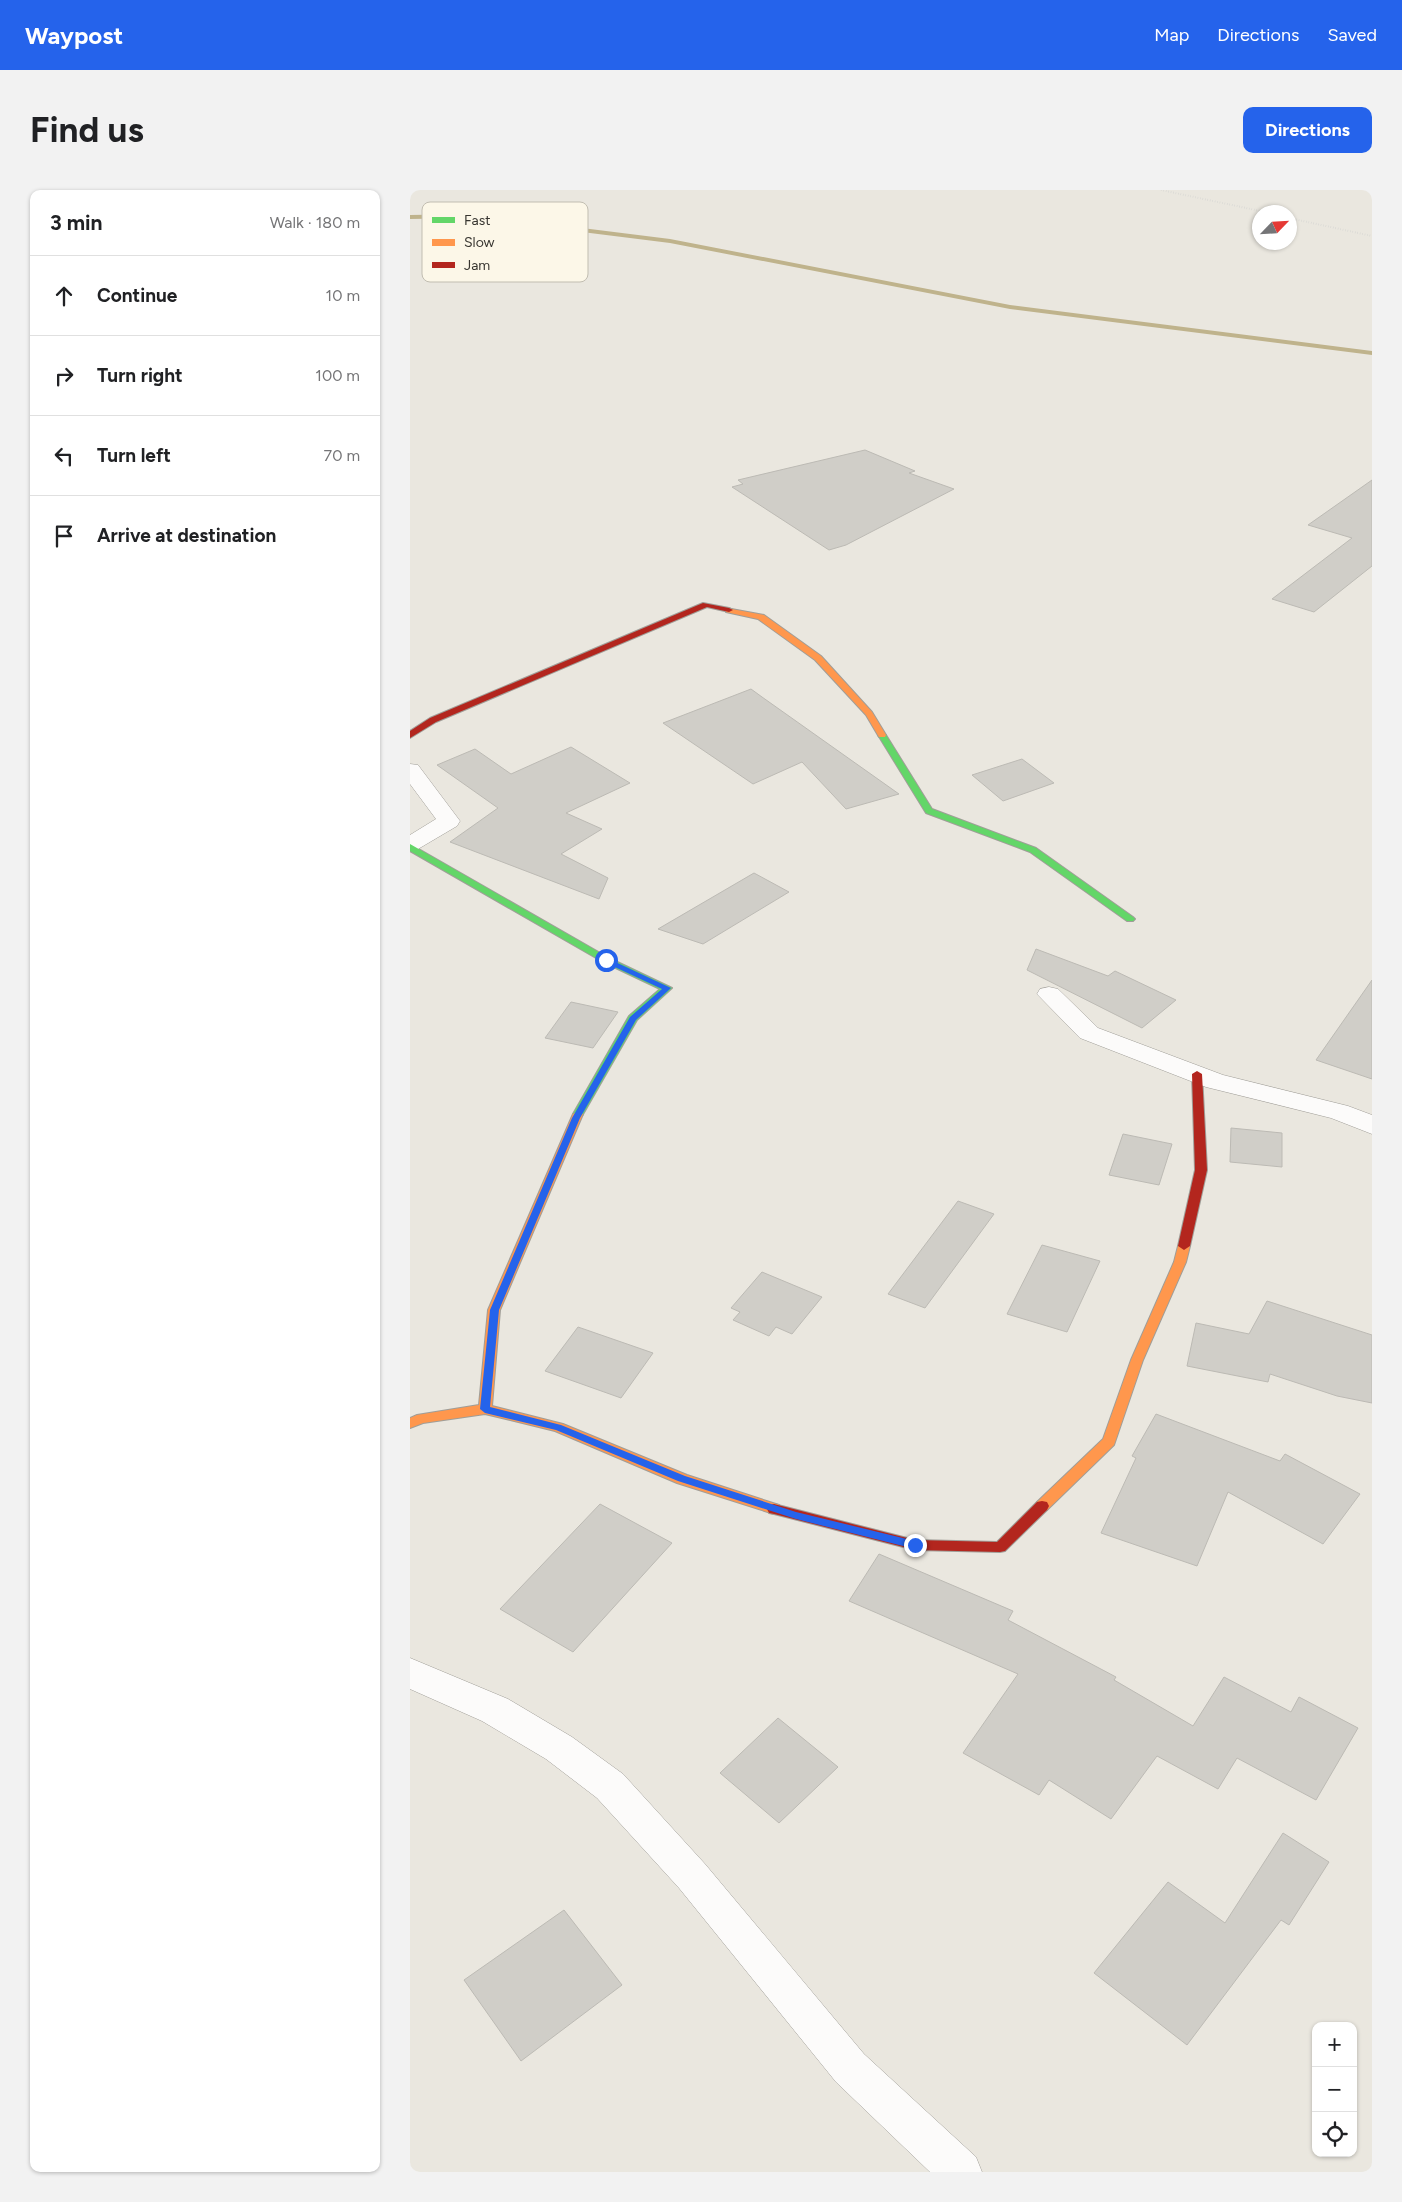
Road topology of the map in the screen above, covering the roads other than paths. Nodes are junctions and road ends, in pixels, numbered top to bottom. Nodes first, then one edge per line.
1 (410, 735) edge
2 (410, 770) edge
3 (410, 845) edge
4 (1130, 919) dead end
5 (1049, 994) dead end
6 (1197, 1074) junction
7 (1372, 1125) edge
8 (485, 1409) junction
9 (410, 1423) edge
10 (410, 1674) edge
11 (961, 2172) edge

1 - 4 street
2 - 3 street
3 - 8 street
5 - 6 street
6 - 7 street
6 - 8 street
8 - 9 street
10 - 11 street

